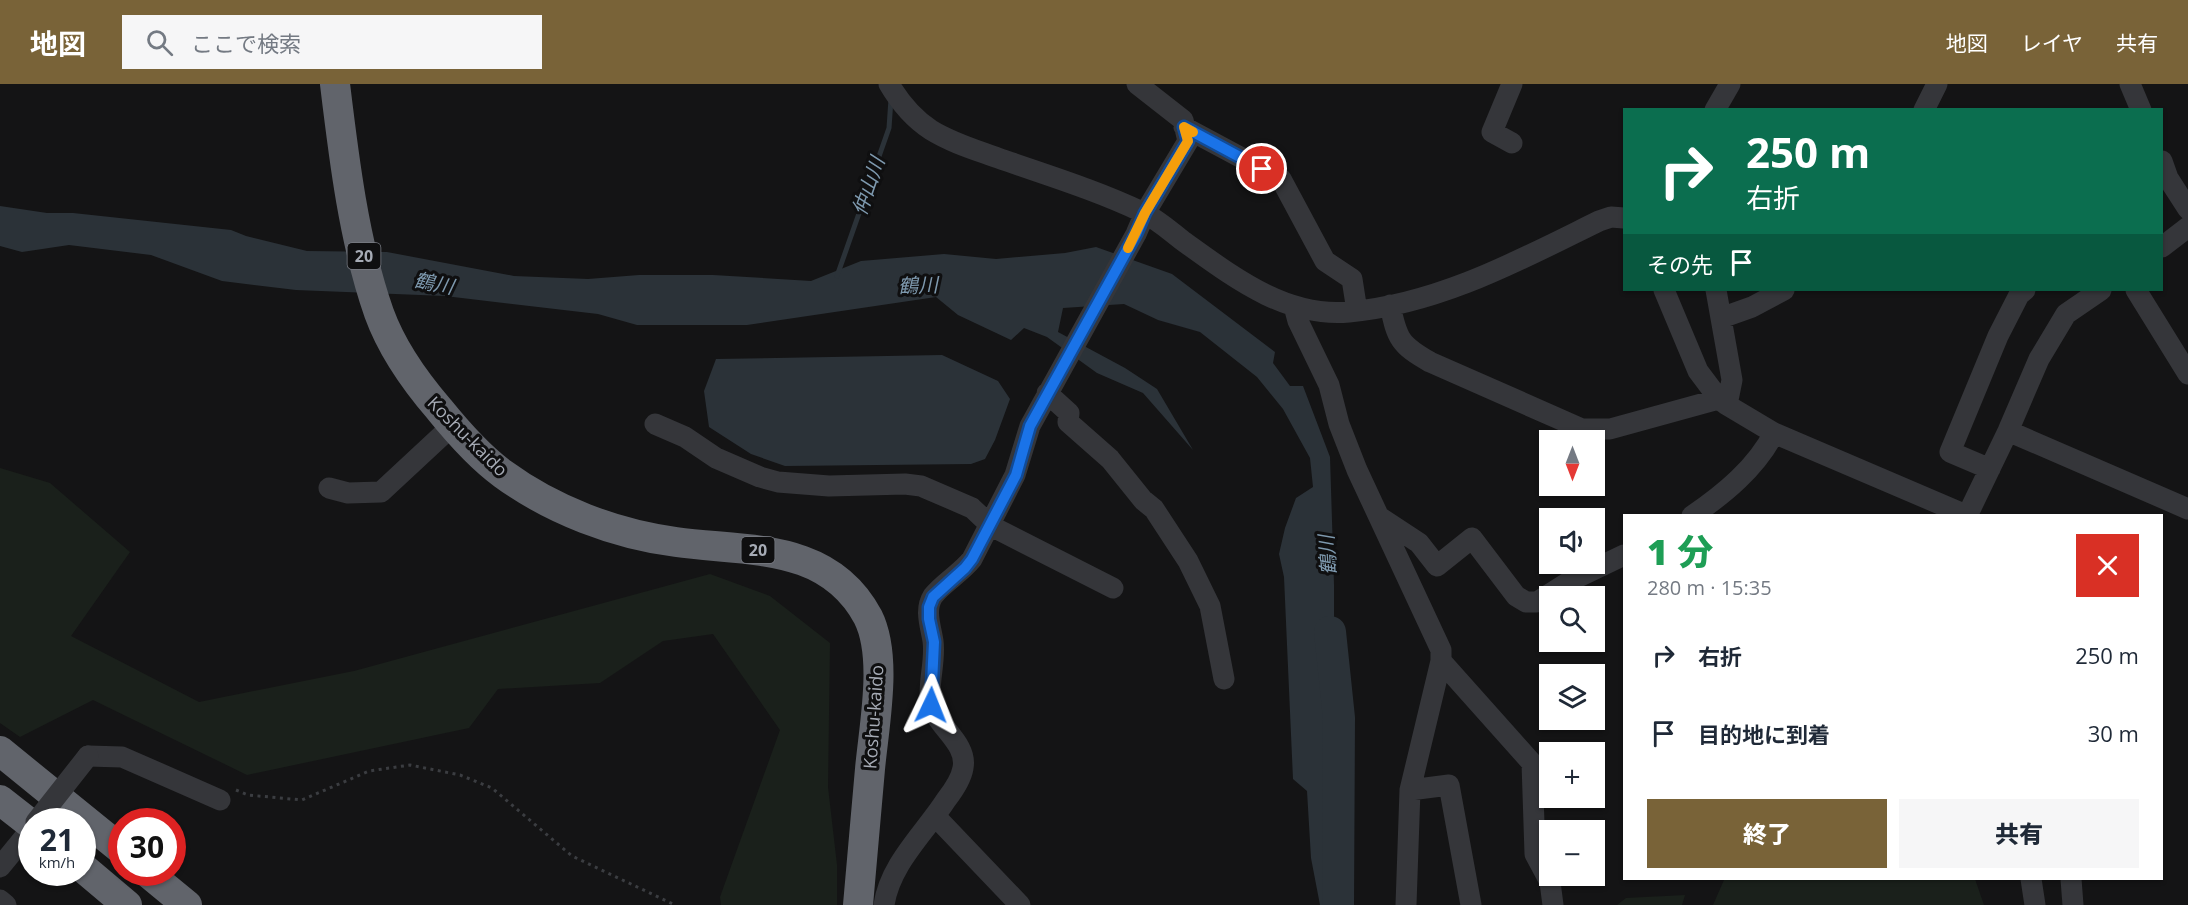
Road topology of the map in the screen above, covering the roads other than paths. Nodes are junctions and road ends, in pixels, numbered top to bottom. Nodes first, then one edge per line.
1 (335, 84) edge
2 (889, 84) edge
3 (1137, 84) edge
4 (1512, 84) edge
5 (1937, 84) edge
6 (2130, 84) edge
7 (1723, 86) edge
8 (1716, 108) edge
9 (1925, 108) edge
10 (2140, 108) edge
11 (1184, 127) junction
12 (1512, 143) dead end
13 (2163, 164) edge
14 (2188, 209) edge
15 (1145, 213) junction
16 (1623, 218) edge
17 (2188, 227) edge
18 (2163, 246) edge
19 (1664, 291) edge
20 (1716, 291) edge
21 (1782, 291) edge
22 (2024, 291) edge
23 (2100, 291) edge
24 (2137, 291) edge
25 (1390, 305) junction
26 (1294, 306) junction
27 (1357, 311) junction
28 (1721, 318) junction
29 (2188, 374) edge
30 (1047, 393) junction
31 (1723, 402) junction
32 (655, 424) dead end
33 (452, 426) junction
34 (2008, 431) junction
35 (1774, 433) junction
36 (1990, 469) junction
37 (329, 488) dead end
38 (2188, 509) edge
39 (1695, 514) edge
40 (1963, 514) edge
41 (1969, 514) edge
42 (1381, 518) junction
43 (991, 526) junction
44 (1623, 555) edge
45 (1113, 588) dead end
46 (1441, 661) junction
47 (1224, 679) dead end
48 (0, 752) edge
49 (1410, 790) junction
50 (224, 794) road end
51 (0, 800) edge
52 (47, 808) edge
53 (18, 815) edge
54 (936, 817) junction
55 (108, 839) edge
56 (18, 844) edge
57 (0, 867) edge
58 (96, 879) edge
59 (2031, 880) edge
60 (2071, 880) edge
61 (163, 886) edge
62 (0, 900) edge
63 (6, 905) edge
64 (127, 905) edge
65 (186, 905) edge
66 (858, 905) edge
67 (884, 905) edge
68 (1020, 905) edge
69 (1406, 905) edge
70 (1471, 905) edge
71 (1553, 905) edge
72 (2035, 905) edge
73 (2073, 905) edge

1 - 33 highway, Koshu-kaido / 20
2 - 15 street
3 - 11 street
4 - 12 street
5 - 9 street
6 - 10 street
7 - 8 street
11 - 15 street
11 - 27 street
13 - 14 street
15 - 26 street
15 - 30 street
16 - 25 street
17 - 18 street
19 - 31 street
20 - 28 street
21 - 28 street
22 - 36 street
23 - 34 street
24 - 29 street
25 - 27 street
25 - 31 street
26 - 27 street
26 - 42 street
28 - 31 street
30 - 43 street
30 - 47 street
31 - 35 street
32 - 43 street
33 - 37 street
33 - 66 highway, Koshu-kaido / 20
34 - 36 street
34 - 38 street
35 - 39 street
35 - 40 street
36 - 41 street
42 - 44 street
42 - 46 street
43 - 45 street
43 - 54 street
46 - 49 street
46 - 71 street
48 - 55 highway
49 - 69 street
49 - 70 street
50 - 52 street, bridge
51 - 53 highway
54 - 67 street
54 - 68 street
56 - 57 street
58 - 64 highway
59 - 72 street
60 - 73 street
61 - 65 highway
62 - 63 street

